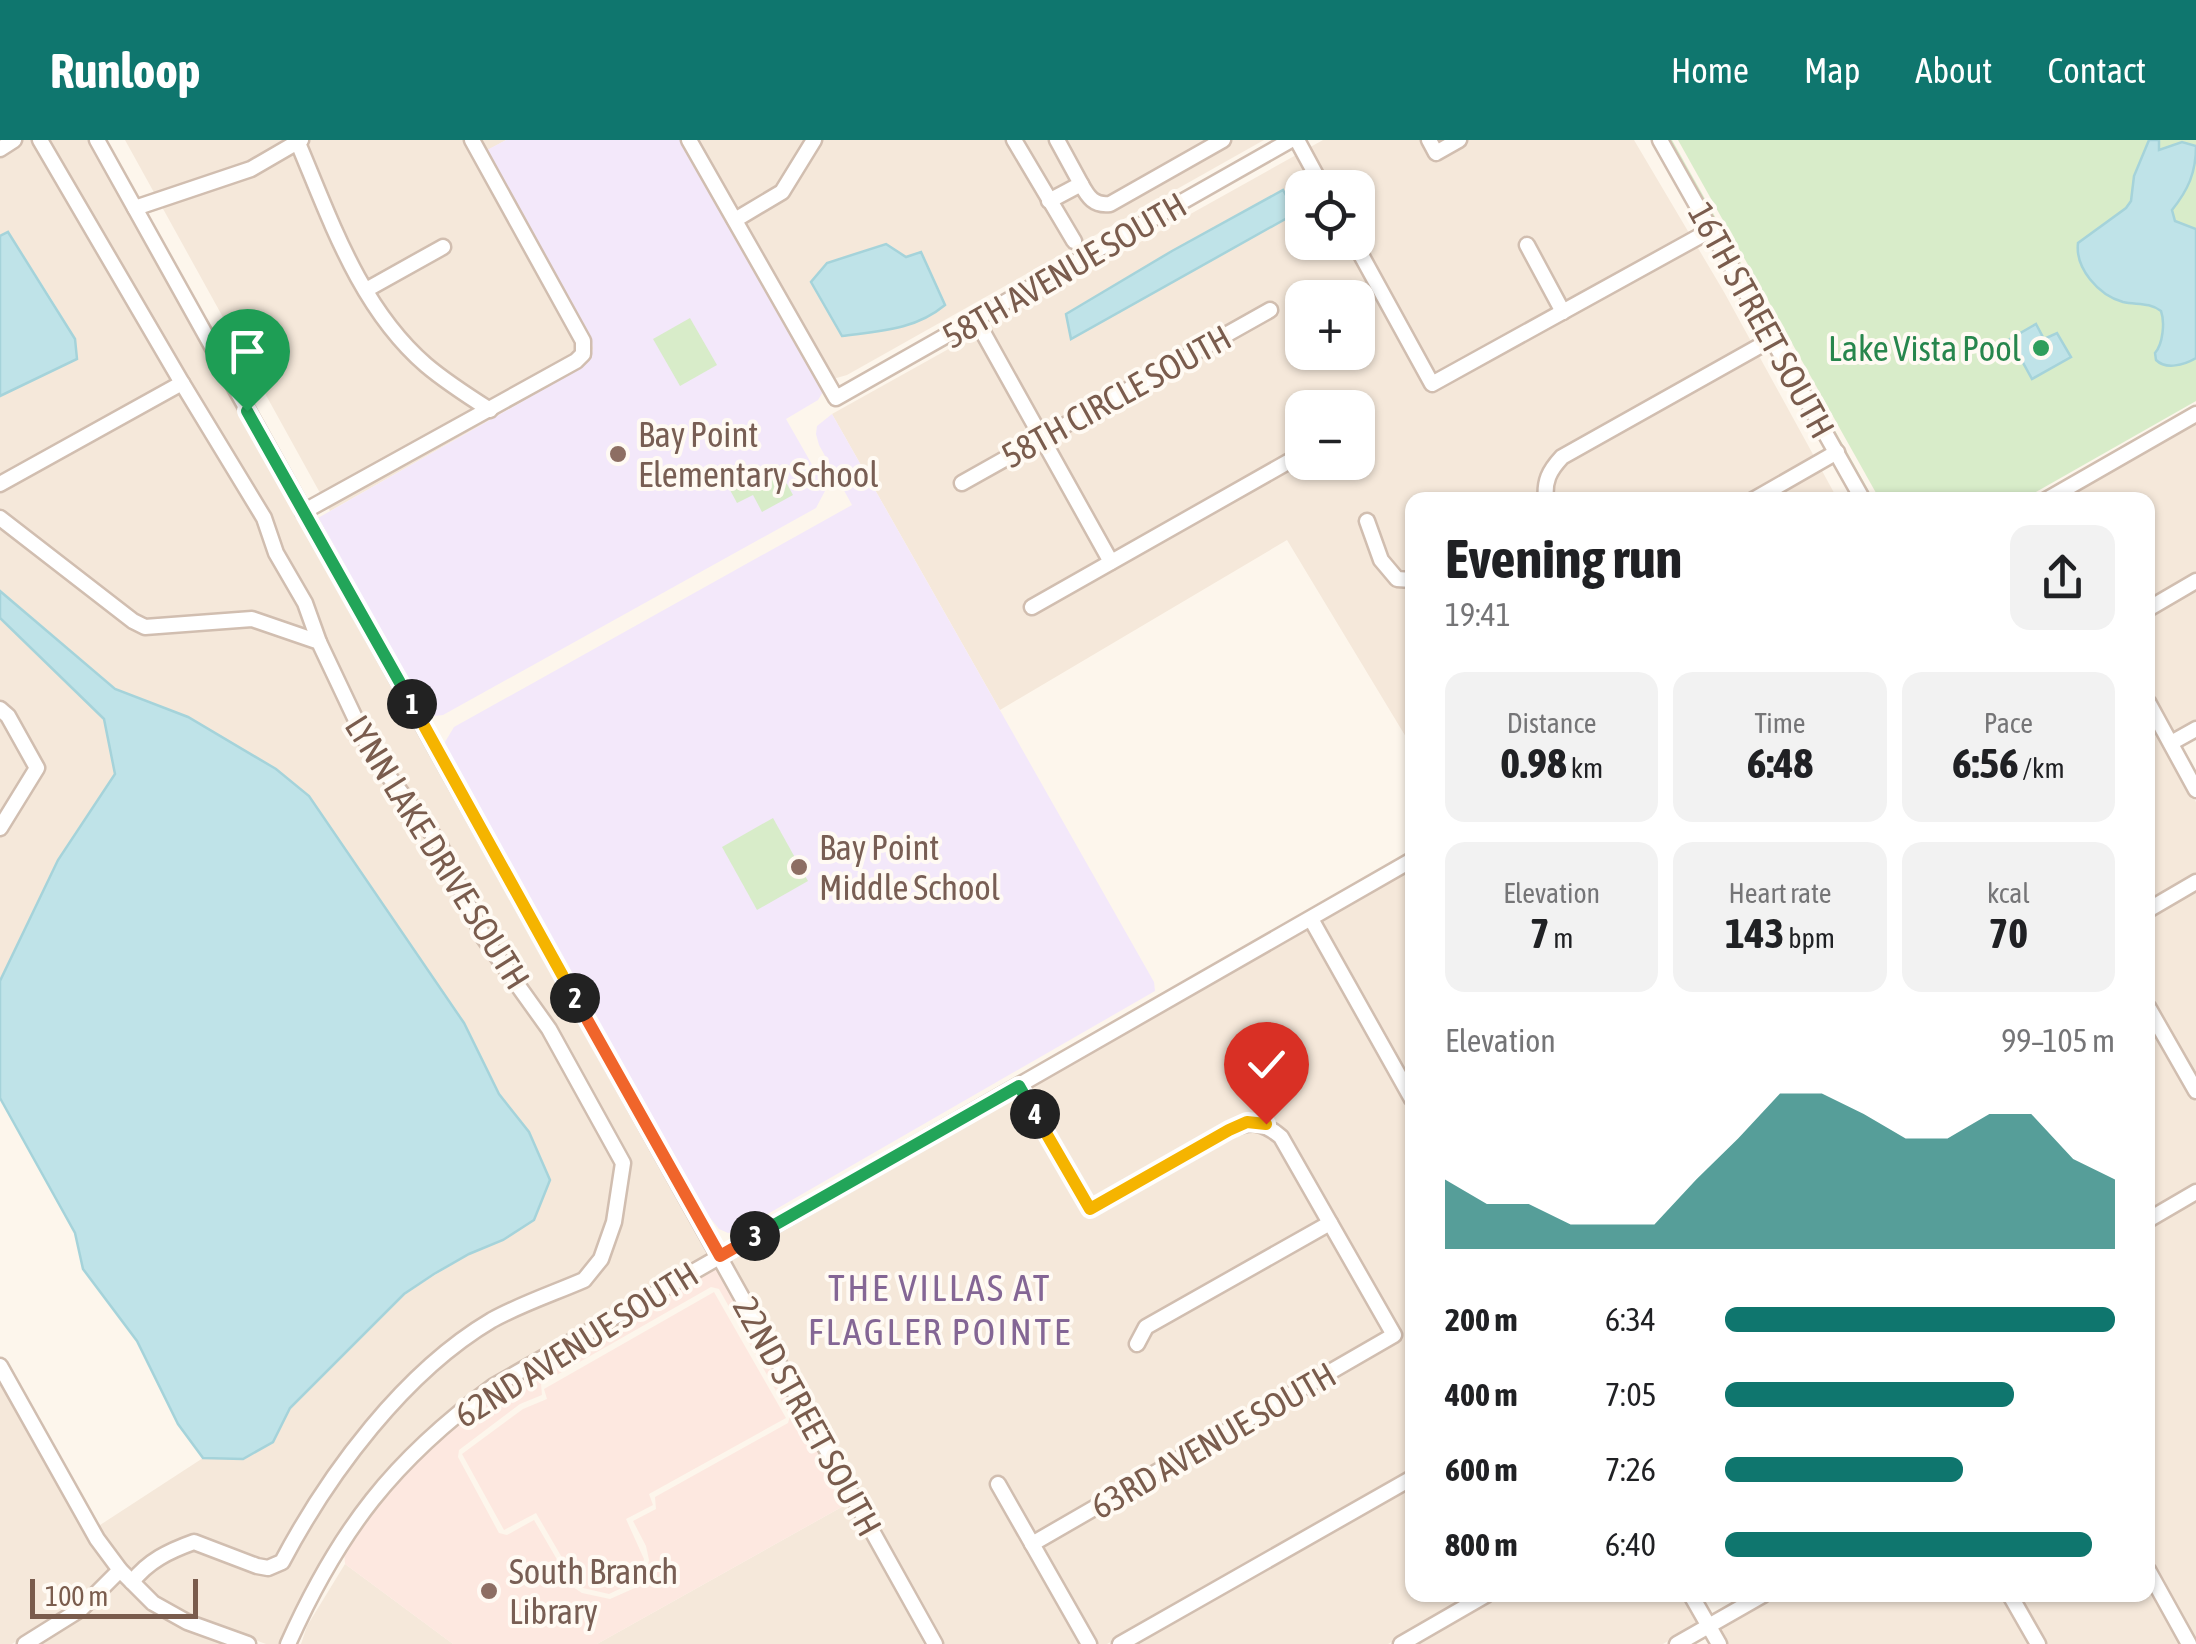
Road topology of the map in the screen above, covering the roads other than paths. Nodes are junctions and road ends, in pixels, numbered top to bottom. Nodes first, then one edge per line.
1 (14, 140) edge
2 (40, 140) edge
3 (97, 140) edge
4 (472, 140) edge
5 (690, 140) edge
6 (814, 140) edge
7 (1014, 140) edge
8 (1057, 140) edge
9 (1223, 140) edge
10 (1294, 140) edge
11 (1429, 140) edge
12 (1460, 140) edge
13 (1660, 140) edge
14 (299, 142) edge
15 (0, 149) edge
16 (1312, 170) edge
17 (1081, 184) junction
18 (1050, 201) junction
19 (135, 208) junction
20 (735, 220) junction
21 (1711, 230) junction
22 (1074, 241) dead end
23 (1526, 245) dead end
24 (443, 247) dead end
25 (1364, 260) edge
26 (366, 290) junction
27 (1270, 310) dead end
28 (1563, 312) junction
29 (976, 318) junction
30 (1774, 338) junction
31 (182, 383) junction
32 (490, 410) junction
33 (2196, 414) edge
34 (1043, 437) junction
35 (1836, 452) junction
36 (1285, 464) edge
37 (962, 483) dead end
38 (0, 484) edge
39 (1546, 492) edge
40 (1766, 492) edge
41 (1858, 492) edge
42 (2060, 492) edge
43 (303, 512) junction
44 (0, 518) edge
45 (1367, 520) dead end
46 (1112, 562) junction
47 (1405, 580) edge
48 (2196, 581) edge
49 (2155, 605) edge
50 (1032, 607) dead end
51 (319, 642) junction
52 (0, 708) edge
53 (2155, 714) edge
54 (2196, 729) edge
55 (2171, 743) junction
56 (2196, 790) edge
57 (0, 828) edge
58 (1405, 864) edge
59 (2196, 882) edge
60 (2155, 906) edge
61 (1310, 919) junction
62 (2155, 1019) edge
63 (1019, 1086) junction
64 (1405, 1087) edge
65 (2196, 1091) edge
66 (2196, 1192) edge
67 (2155, 1216) edge
68 (1330, 1224) junction
69 (720, 1256) junction
70 (1137, 1344) dead end
71 (0, 1366) edge
72 (1405, 1482) edge
73 (998, 1484) dead end
74 (1032, 1544) junction
75 (120, 1570) junction
76 (132, 1582) junction
77 (2155, 1583) edge
78 (1474, 1602) edge
79 (1695, 1602) edge
80 (1751, 1602) edge
81 (2014, 1602) edge
82 (1708, 1626) junction
83 (26, 1644) edge
84 (248, 1644) edge
85 (288, 1644) edge
86 (935, 1644) edge
87 (1089, 1644) edge
88 (1120, 1644) edge
89 (1401, 1644) edge
90 (1676, 1644) edge
91 (1719, 1644) edge
92 (2038, 1644) edge
93 (2189, 1644) edge

1 - 15 street
2 - 31 street
3 - 19 street, 22ND STREET SOUTH
4 - 32 street
5 - 20 street
6 - 20 street
7 - 18 street
8 - 17 street
9 - 17 street
10 - 16 street
10 - 29 street, 58TH AVENUE SOUTH
11 - 12 street
13 - 21 street, 16TH STREET SOUTH
14 - 19 street
14 - 26 street
17 - 18 street
18 - 22 street
19 - 43 street, 22ND STREET SOUTH
20 - 29 street, 58TH AVENUE SOUTH
21 - 28 street
21 - 30 street, 16TH STREET SOUTH
23 - 28 street
24 - 26 street
25 - 28 street
26 - 32 street
27 - 34 street, 58TH CIRCLE SOUTH
29 - 34 street
30 - 35 street, 16TH STREET SOUTH
30 - 39 street
31 - 38 street
31 - 51 street
32 - 43 street
33 - 42 street
34 - 37 street, 58TH CIRCLE SOUTH
34 - 46 street
35 - 40 street
35 - 41 street, 16TH STREET SOUTH
36 - 46 street
43 - 69 street, 22ND STREET SOUTH
44 - 51 street
45 - 47 street
46 - 50 street
48 - 49 street
51 - 76 street, LYNN LAKE DRIVE SOUTH
52 - 57 street
53 - 55 street
54 - 55 street
55 - 56 street
58 - 61 street, 62ND AVENUE SOUTH
59 - 60 street
61 - 63 street, 62ND AVENUE SOUTH
61 - 64 street
62 - 65 street
63 - 68 street
63 - 69 street, 62ND AVENUE SOUTH
66 - 67 street
68 - 70 street
68 - 74 street, 63RD AVENUE SOUTH
69 - 85 street, 62ND AVENUE SOUTH
69 - 86 street, 22ND STREET SOUTH
71 - 75 street
72 - 88 street
73 - 74 street
74 - 87 street
75 - 76 street
75 - 83 street
76 - 84 street
77 - 93 street
78 - 89 street
79 - 82 street
80 - 82 street
81 - 92 street
82 - 90 street
82 - 91 street

